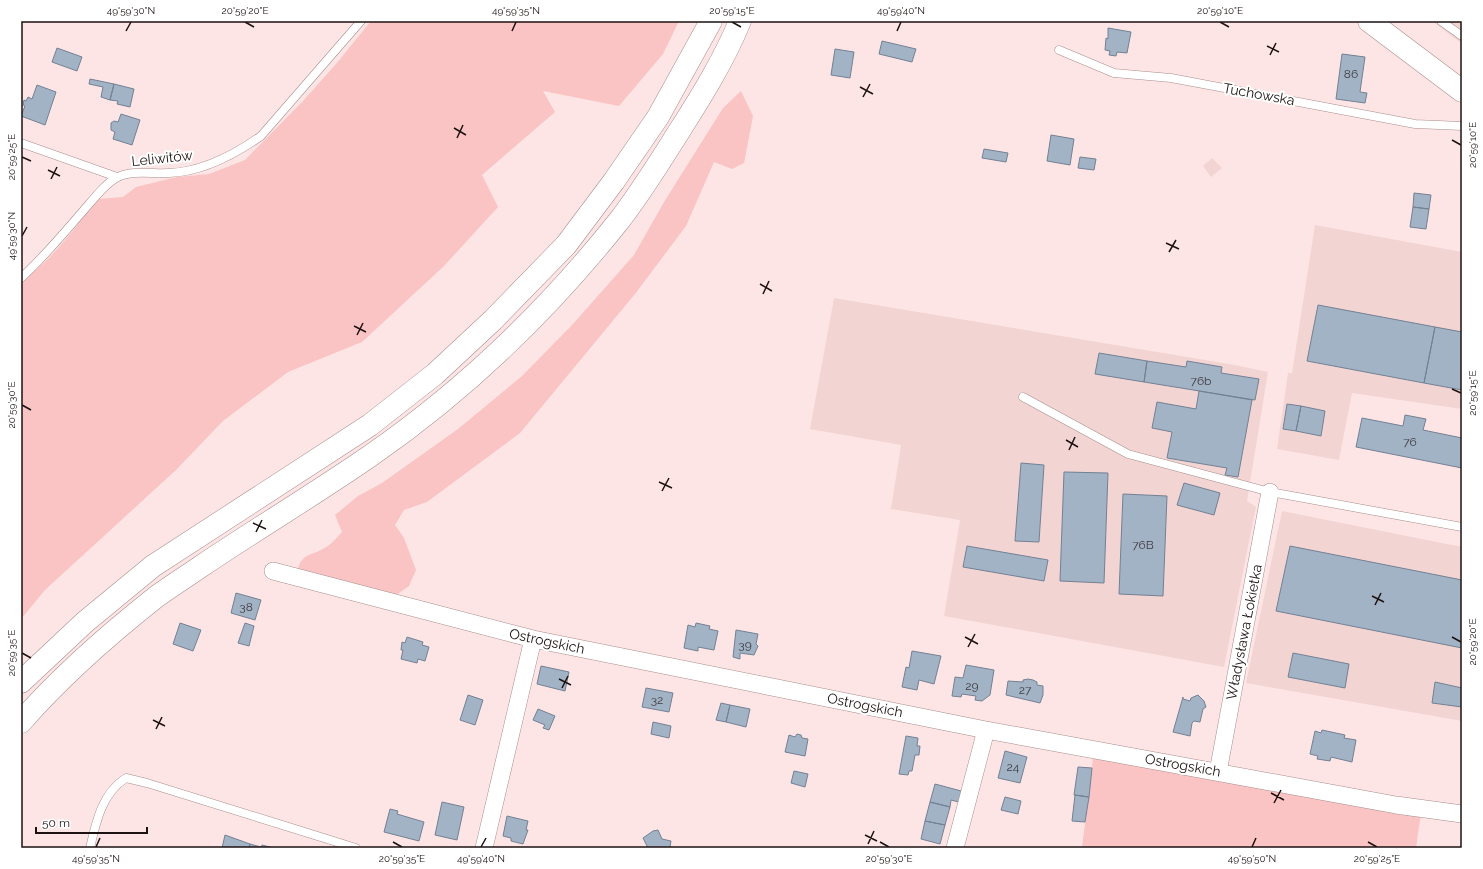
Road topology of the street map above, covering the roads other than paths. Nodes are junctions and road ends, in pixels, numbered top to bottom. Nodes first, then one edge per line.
1 (361, 21) edge
2 (711, 21) edge
3 (740, 21) edge
4 (1369, 21) edge
5 (1441, 21) edge
6 (1462, 36) edge
7 (1059, 50) dead end
8 (1462, 91) edge
9 (1462, 126) edge
10 (21, 143) edge
11 (117, 177) junction
12 (21, 278) edge
13 (1023, 397) dead end
14 (1270, 492) junction
15 (1462, 527) edge
16 (273, 571) dead end
17 (532, 639) junction
18 (21, 682) edge
19 (21, 722) edge
20 (986, 730) junction
21 (1218, 772) junction
22 (1462, 814) edge
23 (90, 848) edge
24 (356, 848) edge
25 (484, 848) edge
26 (955, 848) edge

1 - 11 lane, Leliwitów
2 - 18 main road
3 - 19 main road
4 - 8 main road
5 - 6 lane
7 - 9 lane, Tuchowska
10 - 11 lane
11 - 12 lane, Leliwitów
13 - 14 lane
14 - 15 lane
14 - 21 street, Władysława Łokietka
16 - 17 street, Ostrogskich
17 - 20 street, Ostrogskich
17 - 25 street
20 - 21 street, Ostrogskich
20 - 26 street
21 - 22 street, Ostrogskich
23 - 24 lane

